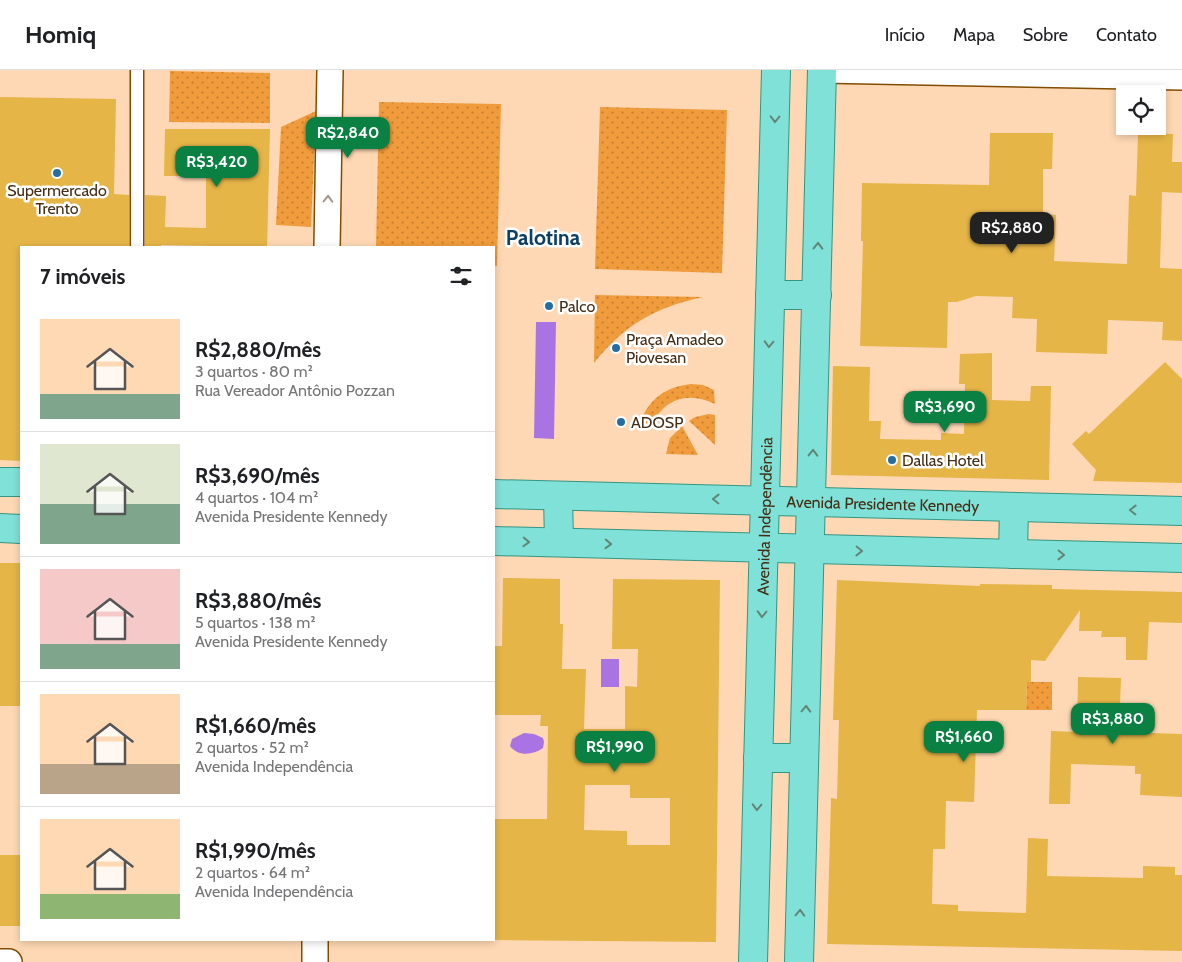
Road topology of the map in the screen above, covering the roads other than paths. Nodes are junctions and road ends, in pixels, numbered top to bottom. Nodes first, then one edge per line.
1 (137, 70) edge
2 (330, 70) edge
3 (776, 70) edge
4 (822, 70) edge
5 (1182, 77) edge
6 (137, 246) edge
7 (326, 246) edge
8 (770, 295) junction
9 (817, 295) junction
10 (0, 482) edge
11 (20, 482) edge
12 (495, 494) edge
13 (558, 496) junction
14 (765, 500) junction
15 (812, 502) junction
16 (1014, 507) junction
17 (1182, 511) edge
18 (0, 528) edge
19 (20, 528) edge
20 (495, 541) edge
21 (559, 542) junction
22 (764, 548) junction
23 (810, 549) junction
24 (1013, 554) junction
25 (1182, 558) edge
26 (758, 758) junction
27 (804, 758) junction
28 (316, 941) edge
29 (0, 962) edge
30 (9, 962) edge
31 (315, 962) edge
32 (753, 962) edge
33 (799, 962) edge

1 - 6 lane
7 -> 2 street
3 -> 8 main road, Avenida Independência
4 - 5 street
9 -> 4 main road
8 - 9 main road
8 -> 14 main road, Avenida Independência
15 -> 9 main road
10 - 11 main road
12 - 13 main road, Avenida Presidente Kennedy
14 -> 13 main road, Avenida Presidente Kennedy
13 - 21 main road
14 - 15 main road, Avenida Presidente Kennedy
14 - 22 main road, Avenida Independência
15 - 16 main road, Avenida Presidente Kennedy
15 - 23 main road
17 -> 16 main road, Avenida Presidente Kennedy
16 - 24 main road
18 - 19 main road
20 -> 21 main road
21 -> 22 main road
22 - 23 main road
22 -> 26 main road, Avenida Independência
23 -> 24 main road
27 -> 23 main road
24 -> 25 main road
26 - 27 main road
26 -> 32 main road, Avenida Independência
33 -> 27 main road
28 - 31 street
29 - 30 street

